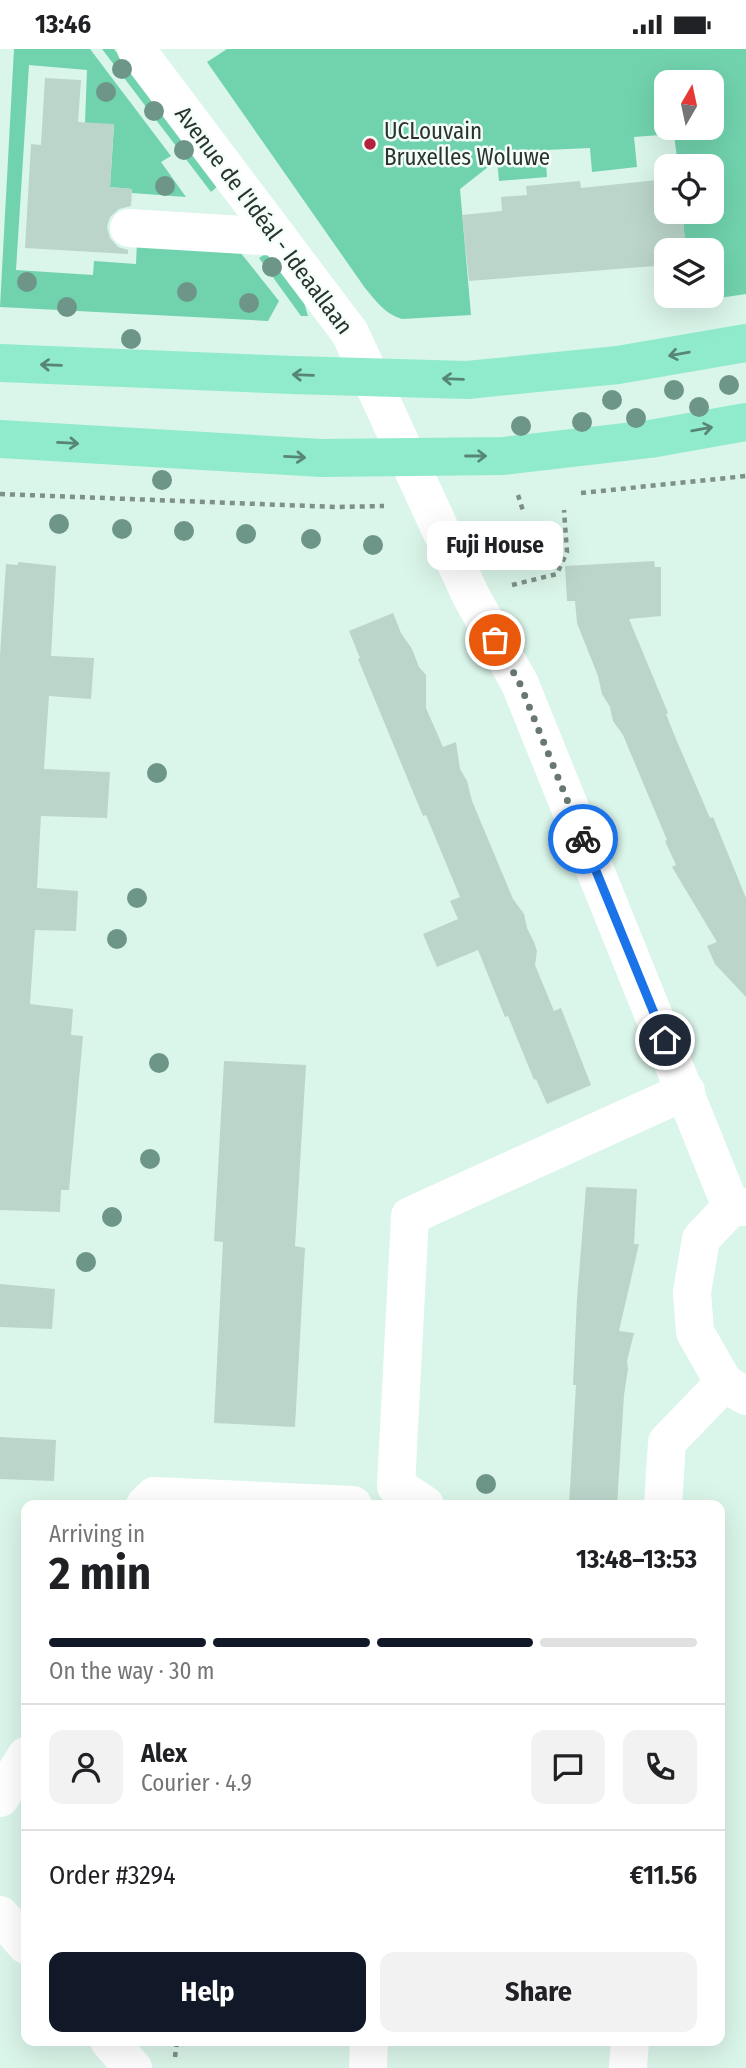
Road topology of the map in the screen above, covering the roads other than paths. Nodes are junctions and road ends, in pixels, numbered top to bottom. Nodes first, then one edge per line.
1 (136, 49) edge
2 (130, 228) dead end
3 (278, 237) junction
4 (746, 343) edge
5 (0, 363) edge
6 (371, 377) junction
7 (746, 422) edge
8 (0, 439) edge
9 (408, 457) junction
10 (686, 1091) junction
11 (738, 1207) edge
12 (735, 1390) edge
13 (411, 1495) edge
14 (150, 1500) edge
15 (244, 1500) edge
16 (384, 1500) edge
17 (663, 1500) edge
18 (21, 1764) edge
19 (0, 1798) edge
20 (0, 1915) edge
21 (21, 1939) edge
22 (113, 2046) edge
23 (369, 2046) edge
24 (630, 2046) edge
25 (133, 2068) edge
26 (368, 2068) edge
27 (628, 2068) edge

1 - 3 street, Avenue de l'Idéal - Ideaallaan
2 - 3 street
3 - 6 street, Avenue de l'Idéal - Ideaallaan
4 -> 6 main road
6 -> 5 main road
6 - 9 street, Avenue de l'Idéal - Ideaallaan
9 -> 7 main road
8 -> 9 main road
9 - 10 street, Avenue de l'Idéal - Ideaallaan
10 - 11 street, Avenue de l'Idéal - Ideaallaan
10 - 13 street
11 - 12 street, Avenue de l'Idéal - Ideaallaan
12 - 17 street
13 - 16 street
14 - 15 street
18 - 19 street
20 - 21 street
22 - 25 street
23 - 26 street
24 - 27 street

